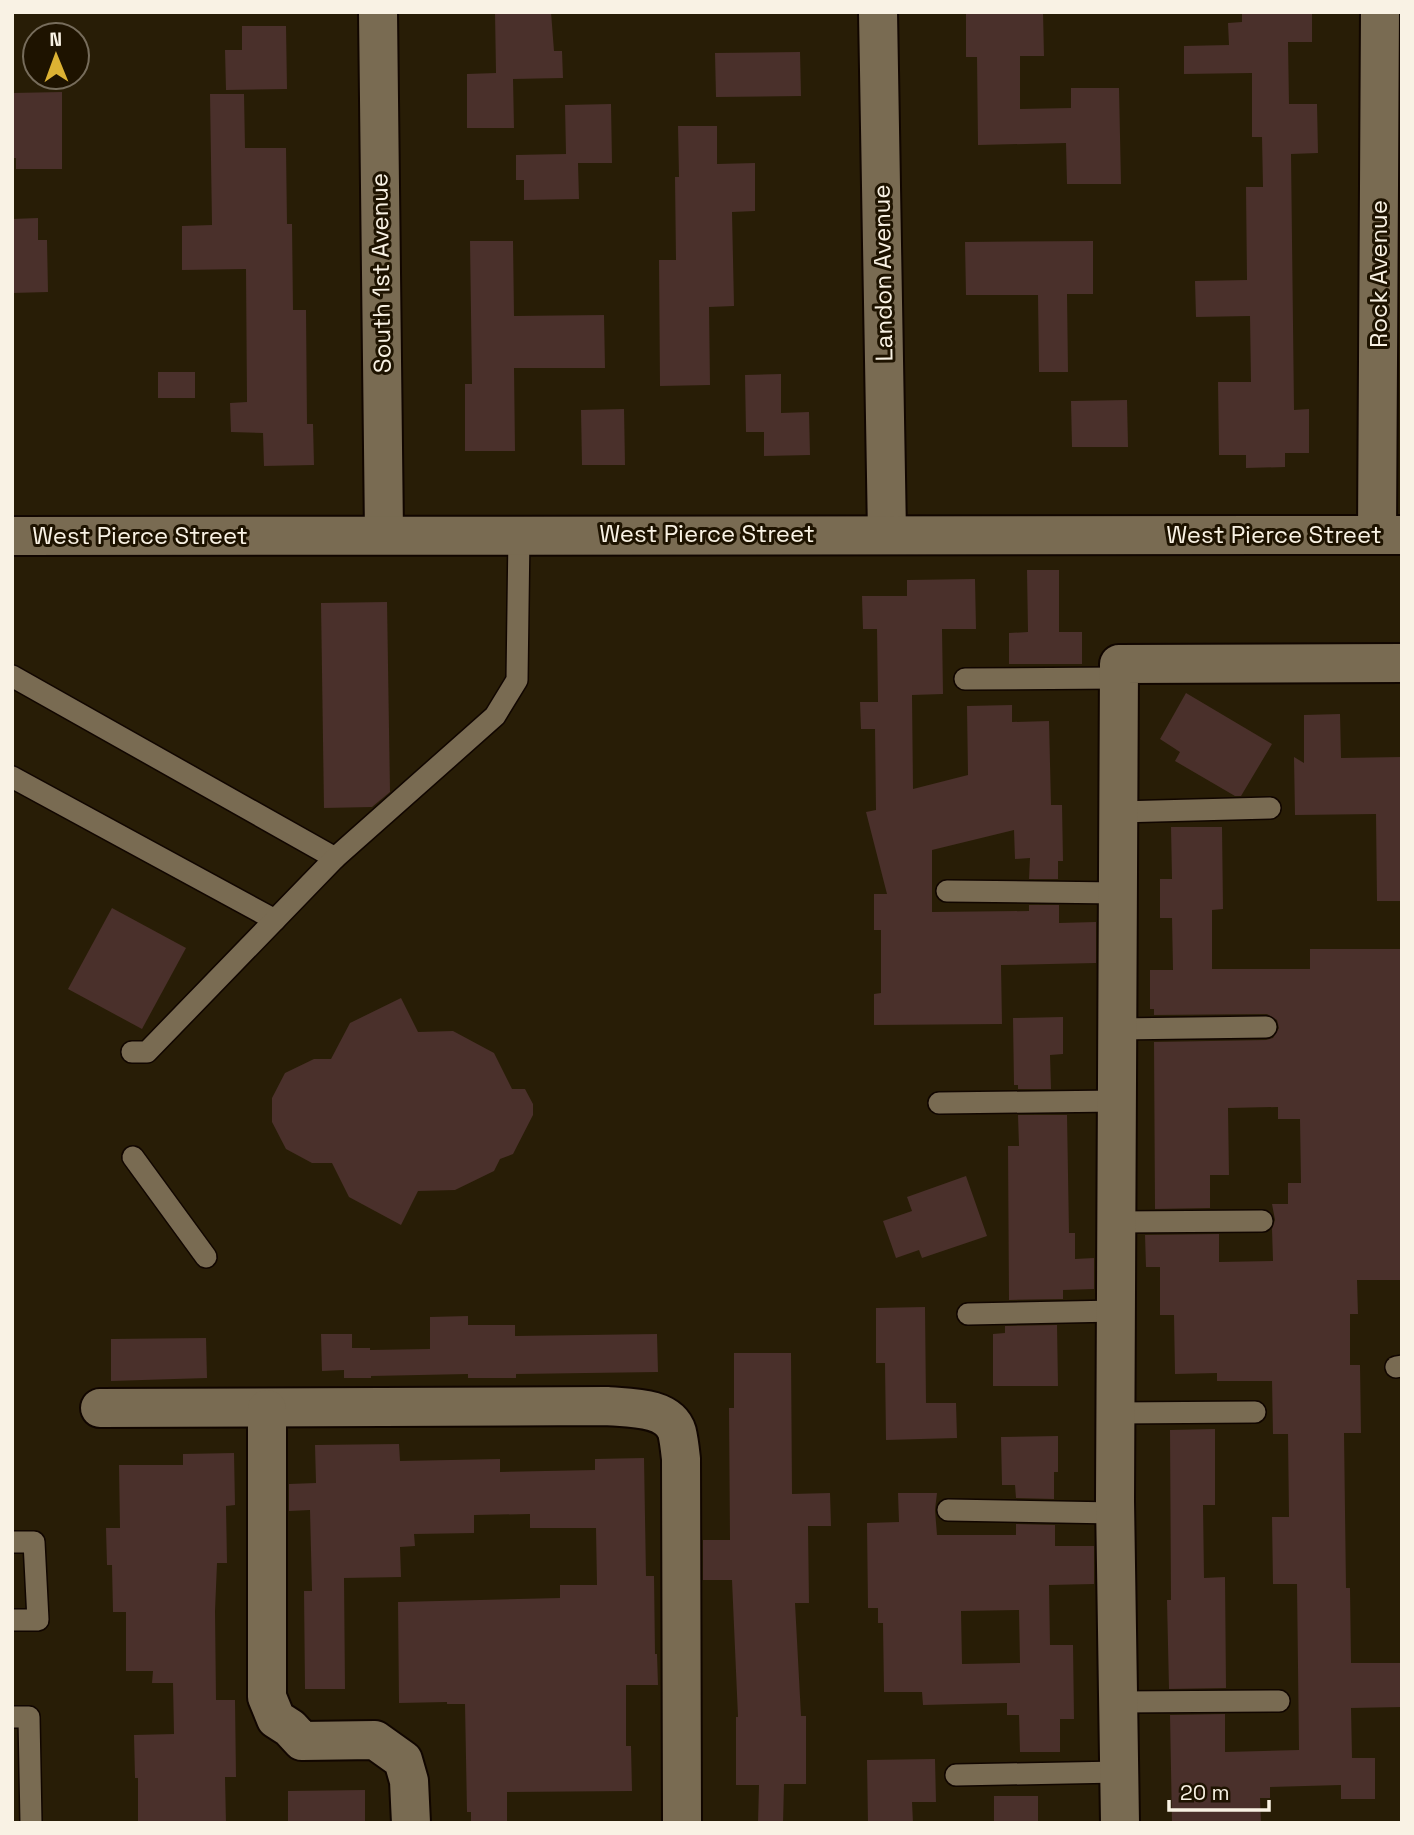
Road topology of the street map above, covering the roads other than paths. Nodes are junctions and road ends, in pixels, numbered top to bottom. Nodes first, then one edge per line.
1 (377, 12) edge
2 (878, 12) edge
3 (1380, 12) edge
4 (384, 534) junction
5 (519, 534) junction
6 (887, 534) junction
7 (1390, 535) edge
8 (12, 536) edge
9 (1402, 663) edge
10 (12, 676) edge
11 (1119, 678) junction
12 (965, 679) dead end
13 (12, 777) edge
14 (1270, 808) dead end
15 (1118, 812) junction
16 (335, 858) junction
17 (947, 891) dead end
18 (1118, 893) junction
19 (275, 920) junction
20 (1266, 1027) dead end
21 (1117, 1029) junction
22 (132, 1052) dead end
23 (1117, 1101) junction
24 (939, 1103) dead end
25 (133, 1157) dead end
26 (1262, 1221) dead end
27 (1116, 1222) junction
28 (206, 1257) dead end
29 (1116, 1311) junction
30 (968, 1314) dead end
31 (100, 1408) dead end
32 (267, 1409) junction
33 (1255, 1412) dead end
34 (1116, 1413) junction
35 (948, 1510) dead end
36 (1115, 1514) junction
37 (12, 1542) edge
38 (12, 1620) edge
39 (1279, 1701) dead end
40 (1118, 1702) junction
41 (12, 1717) edge
42 (1119, 1772) junction
43 (956, 1775) dead end
44 (31, 1823) edge
45 (411, 1823) edge
46 (682, 1823) edge
47 (1120, 1823) edge

1 - 4 street, South 1st Avenue
2 - 6 street, Landon Avenue
3 - 7 street, Rock Avenue
4 - 5 street, West Pierce Street
4 - 8 street, West Pierce Street
5 - 6 street, West Pierce Street
5 - 16 lane
6 - 7 street, West Pierce Street
9 - 11 street
10 - 16 lane
11 - 12 lane
11 - 15 street
13 - 19 lane
14 - 15 lane
15 - 18 street
16 - 19 lane
17 - 18 lane
18 - 21 street
19 - 22 lane
20 - 21 lane
21 - 23 street
23 - 24 lane
23 - 27 street
25 - 28 lane
26 - 27 lane
27 - 29 street
29 - 30 lane
29 - 34 street
31 - 32 street
32 - 45 street
32 - 46 street
33 - 34 lane
34 - 36 street
35 - 36 lane
36 - 40 street
37 - 38 lane
39 - 40 lane
40 - 42 street
41 - 44 lane
42 - 43 lane
42 - 47 street

